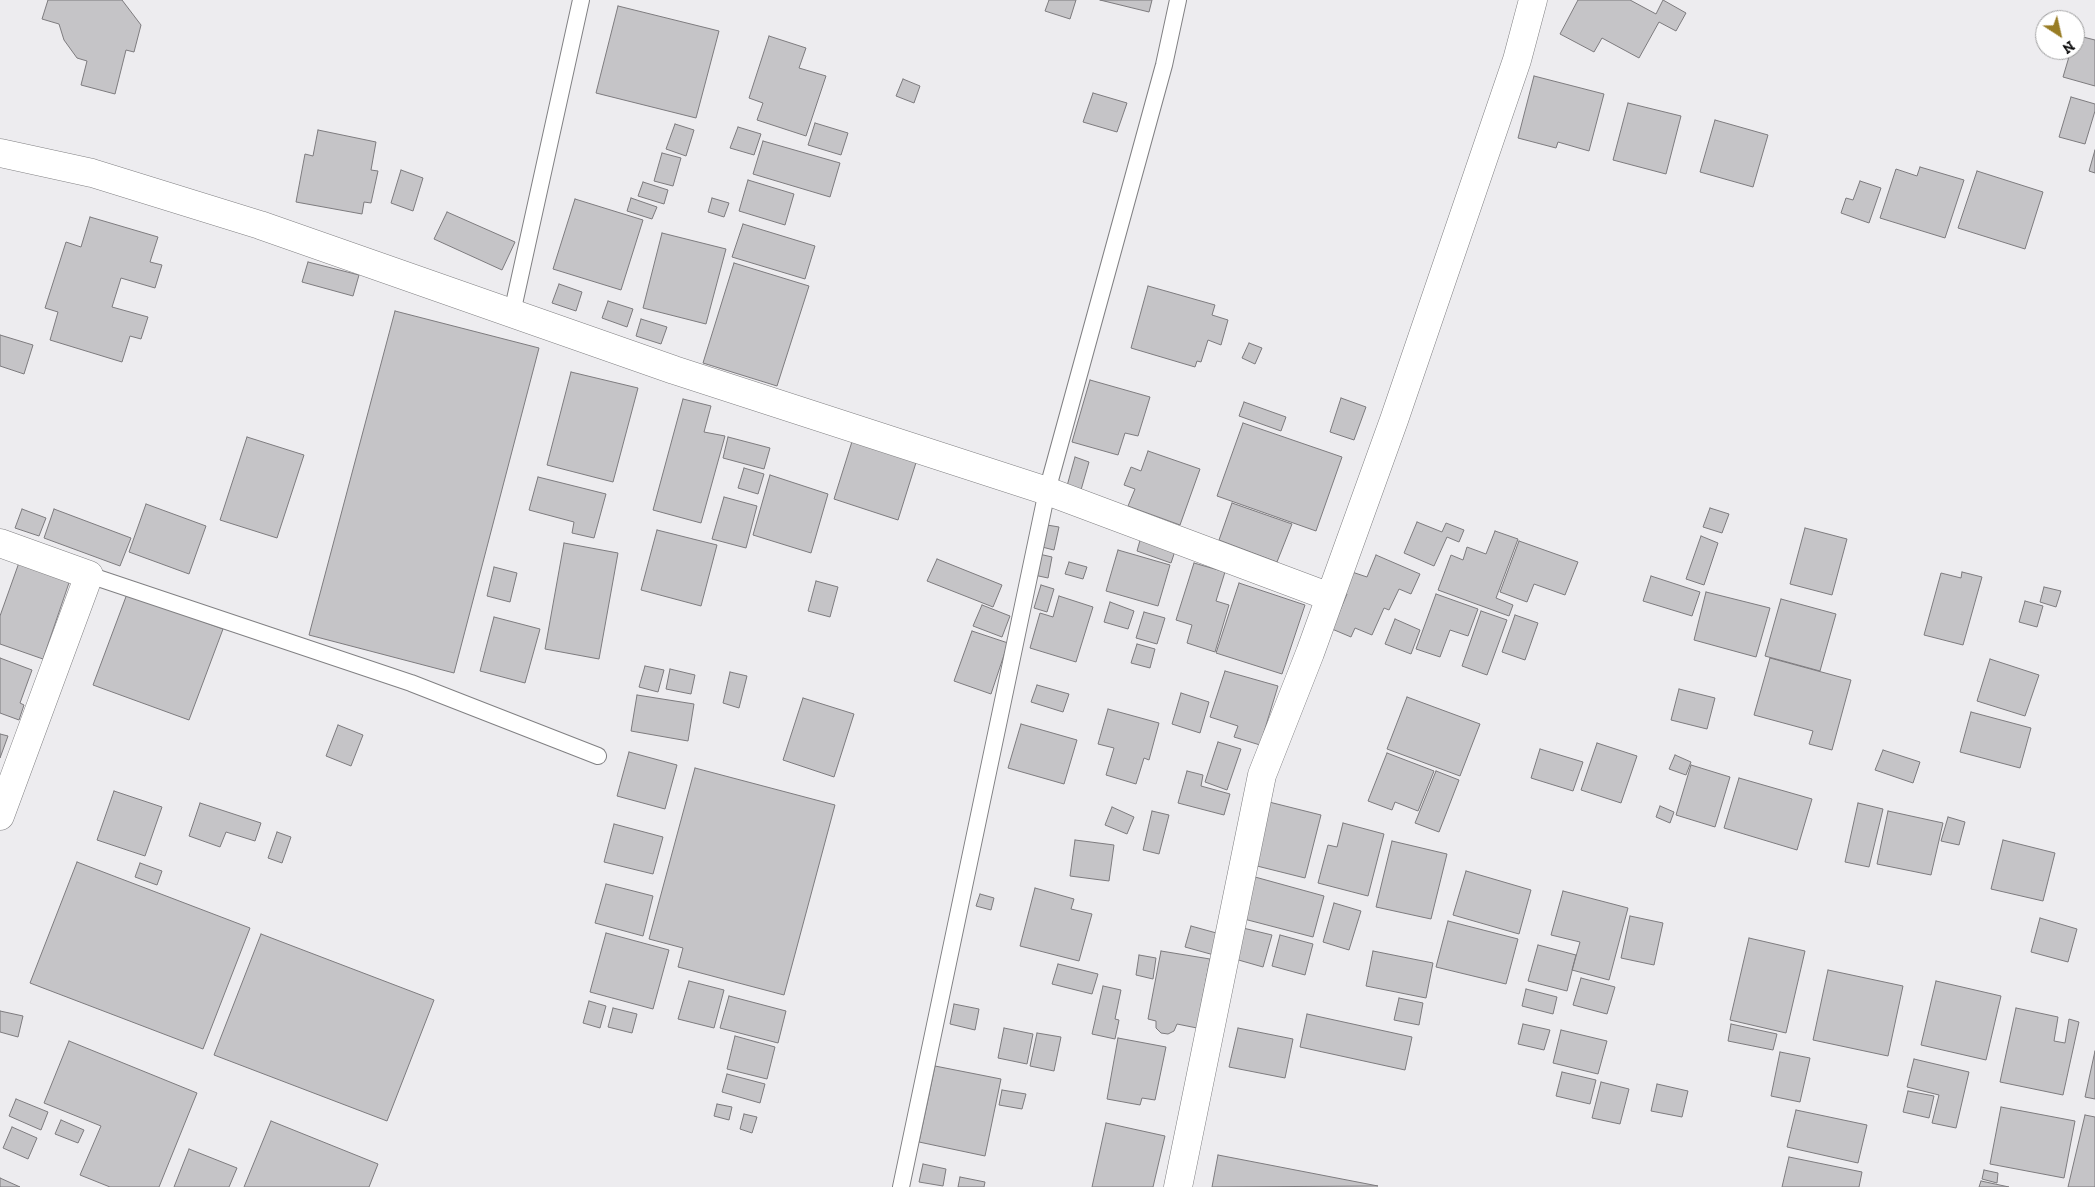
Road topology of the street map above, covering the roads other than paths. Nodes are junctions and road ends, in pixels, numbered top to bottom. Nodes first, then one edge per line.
1 (581, 0) edge
2 (1178, 0) edge
3 (1533, 0) edge
4 (0, 153) edge
5 (512, 313) junction
6 (1047, 490) junction
7 (0, 543) edge
8 (89, 575) junction
9 (1330, 597) junction
10 (598, 756) dead end
11 (0, 816) edge
12 (900, 1187) edge
13 (1178, 1187) edge

1 - 5 lane
2 - 6 lane
3 - 9 street
4 - 5 street
5 - 6 street
6 - 9 street
6 - 12 lane
7 - 8 street
8 - 10 lane
8 - 11 street
9 - 13 street

